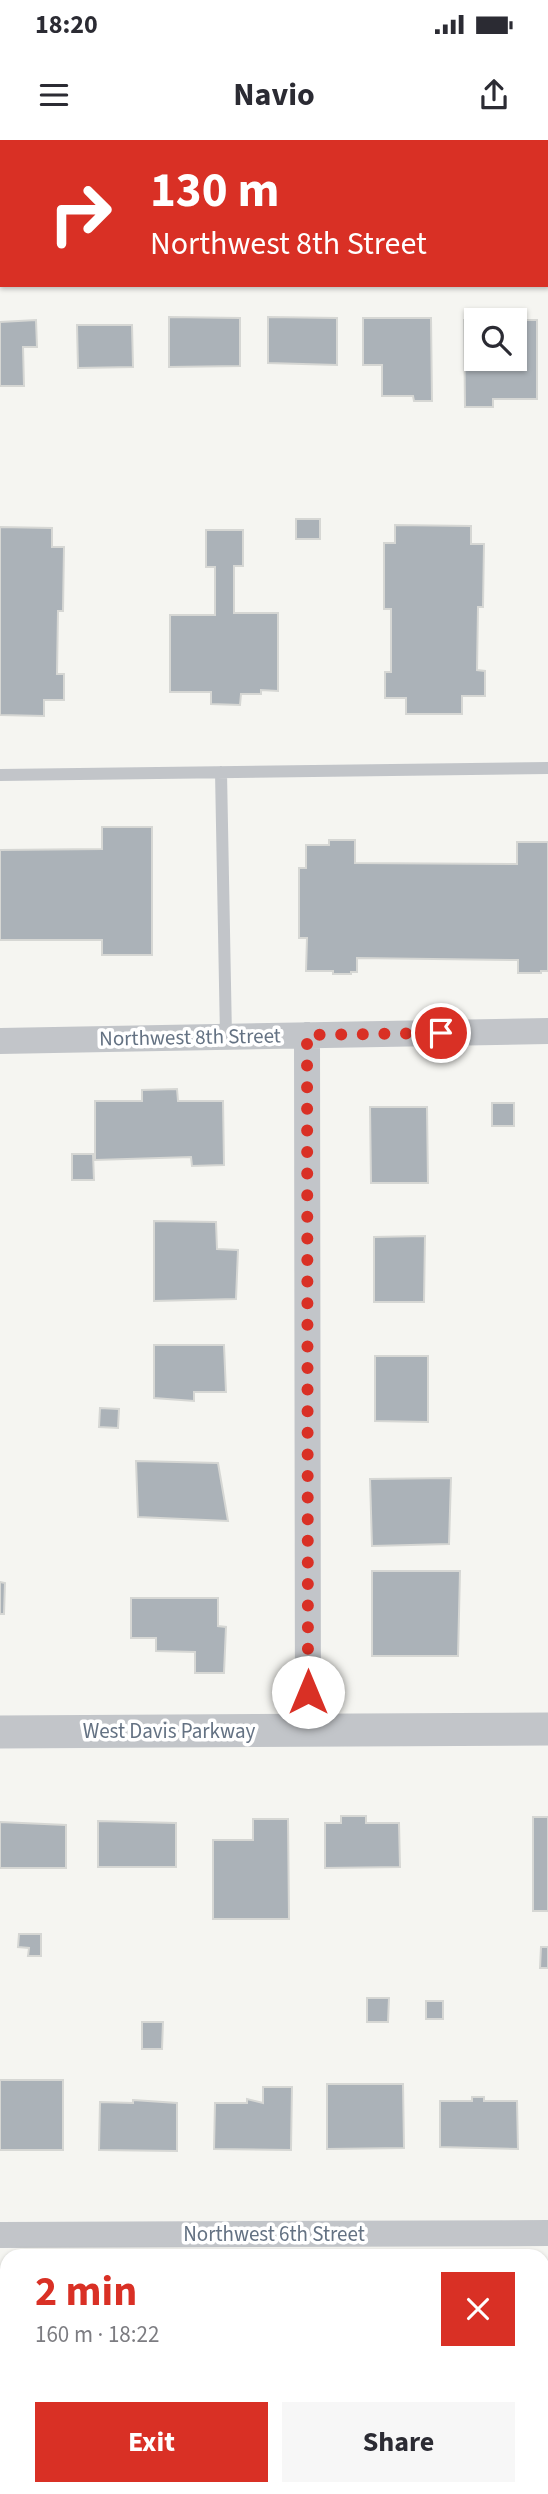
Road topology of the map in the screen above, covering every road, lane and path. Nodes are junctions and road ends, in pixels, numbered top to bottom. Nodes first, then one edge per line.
1 (548, 768) edge
2 (221, 772) junction
3 (0, 775) edge
4 (548, 1031) edge
5 (307, 1035) junction
6 (226, 1037) junction
7 (0, 1041) edge
8 (548, 1729) edge
9 (308, 1731) junction
10 (0, 1732) edge
11 (548, 2233) edge
12 (0, 2235) edge

1 - 2 lane
2 - 3 lane
2 - 6 lane
4 - 5 street, Northwest 8th Street
5 - 6 street, Northwest 8th Street
5 - 9 street
6 - 7 street, Northwest 8th Street
8 - 9 street, West Davis Parkway
9 - 10 street, West Davis Parkway
11 - 12 street, Northwest 6th Street

